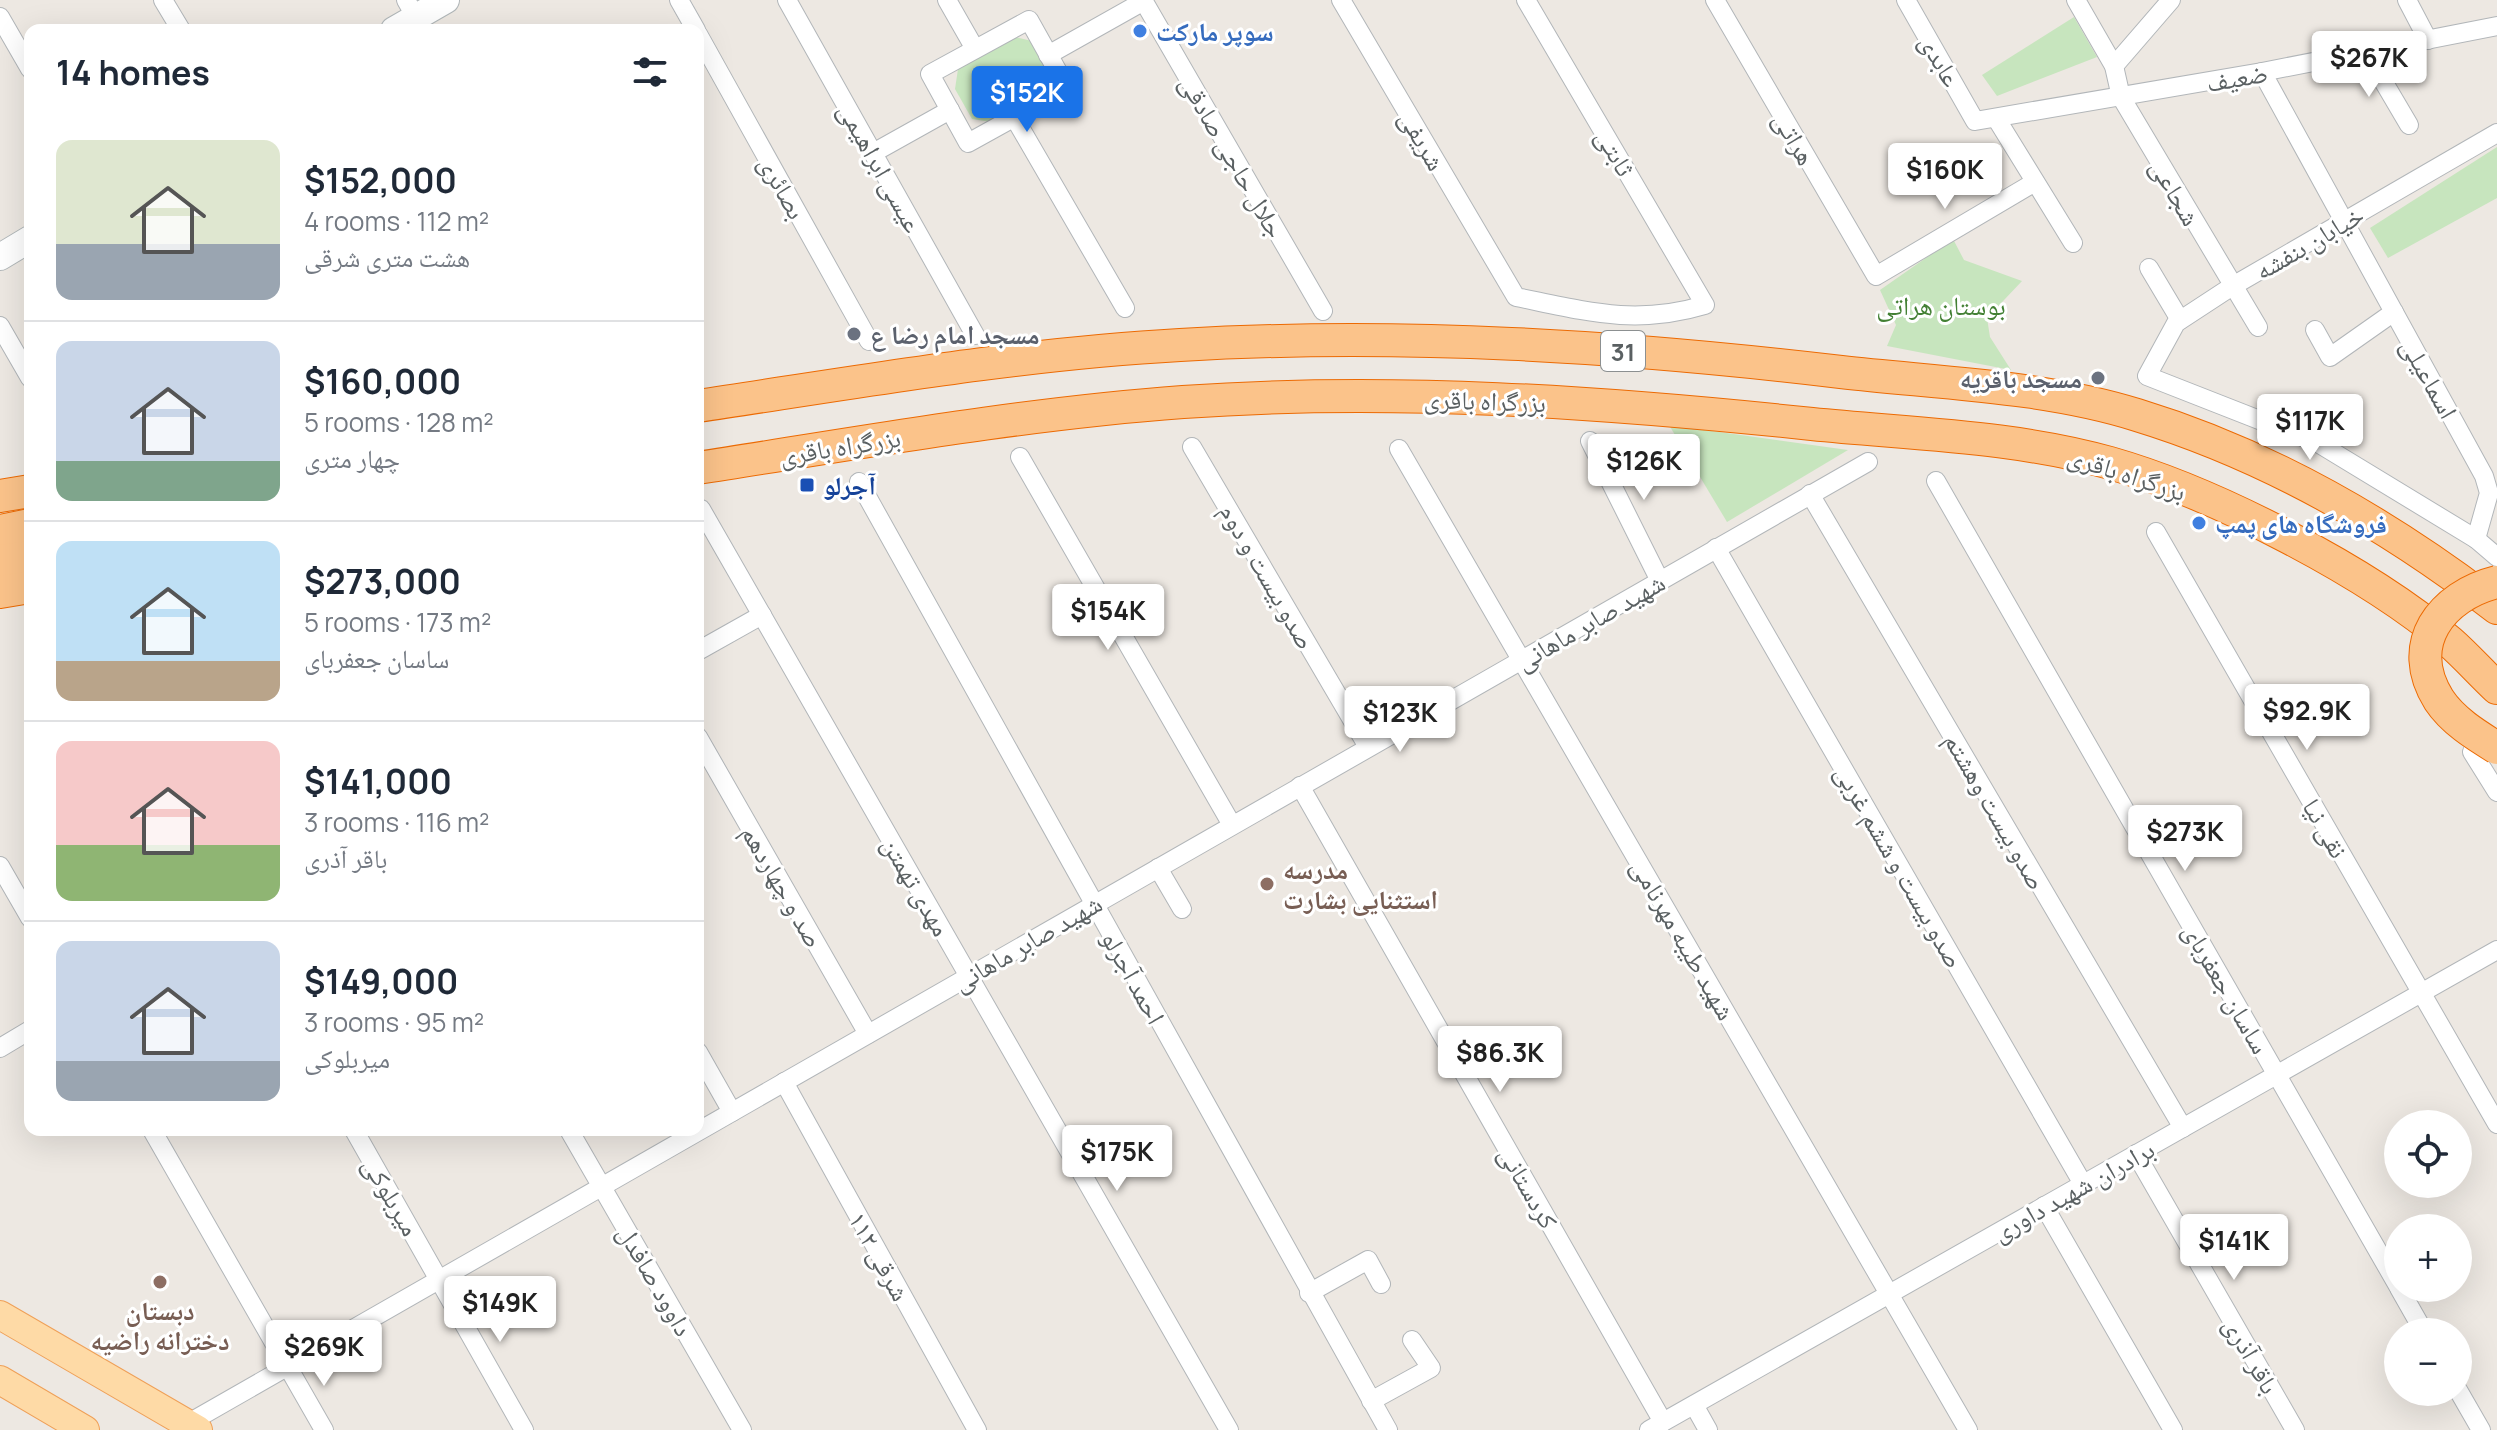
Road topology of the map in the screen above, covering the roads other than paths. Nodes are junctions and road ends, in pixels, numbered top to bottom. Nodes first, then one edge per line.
1 (163, 0) edge
2 (446, 0) edge
3 (679, 0) edge
4 (787, 0) edge
5 (947, 0) edge
6 (1341, 0) edge
7 (1526, 0) edge
8 (1715, 0) edge
9 (1906, 0) edge
10 (2076, 0) edge
11 (2171, 0) edge
12 (2407, 0) edge
13 (1144, 1) edge
14 (0, 17) edge
15 (410, 19) edge
16 (177, 24) edge
17 (692, 24) edge
18 (2497, 26) edge
19 (2428, 40) junction
20 (704, 45) edge
21 (975, 49) junction
22 (2366, 52) junction
23 (1048, 55) junction
24 (24, 59) edge
25 (2114, 66) junction
26 (2262, 72) junction
27 (2121, 97) junction
28 (950, 110) junction
29 (1014, 117) junction
30 (1996, 118) junction
31 (1975, 121) joint
32 (2409, 125) dead end
33 (2497, 133) edge
34 (873, 153) junction
35 (2035, 182) junction
36 (2344, 222) junction
37 (24, 243) edge
38 (2073, 243) dead end
39 (0, 257) edge
40 (2149, 268) dead end
41 (2231, 287) junction
42 (1705, 305) joint
43 (1125, 308) dead end
44 (1323, 311) dead end
45 (2394, 312) junction
46 (2180, 320) junction
47 (0, 326) edge
48 (2258, 327) dead end
49 (2315, 330) dead end
50 (975, 335) dead end
51 (869, 341) dead end
52 (24, 368) edge
53 (704, 405) edge
54 (1590, 441) dead end
55 (1192, 447) dead end
56 (1399, 449) dead end
57 (1020, 457) dead end
58 (1868, 462) dead end
59 (704, 467) edge
60 (1936, 481) dead end
61 (859, 482) dead end
62 (24, 492) edge
63 (1810, 494) junction
64 (0, 496) edge
65 (704, 514) edge
66 (24, 526) edge
67 (0, 531) edge
68 (2156, 532) dead end
69 (2476, 539) junction
70 (1716, 548) junction
71 (2497, 557) edge
72 (24, 558) edge
73 (0, 561) edge
74 (1660, 581) junction
75 (2497, 582) edge
76 (24, 588) edge
77 (0, 592) edge
78 (2497, 608) edge
79 (762, 615) junction
80 (704, 648) edge
81 (1522, 660) junction
82 (2497, 688) edge
83 (704, 747) edge
84 (1368, 747) junction
85 (2485, 750) edge
86 (1300, 786) junction
87 (2497, 792) edge
88 (1232, 825) junction
89 (0, 866) edge
90 (1158, 868) junction
91 (1094, 904) junction
92 (24, 908) edge
93 (1182, 909) dead end
94 (2497, 950) edge
95 (969, 976) junction
96 (2421, 993) junction
97 (24, 1034) edge
98 (868, 1034) junction
99 (0, 1048) edge
100 (704, 1063) edge
101 (2277, 1075) junction
102 (784, 1082) junction
103 (732, 1112) junction
104 (2497, 1124) edge
105 (704, 1128) edge
106 (2183, 1128) junction
107 (155, 1136) edge
108 (357, 1136) edge
109 (573, 1136) edge
110 (690, 1136) edge
111 (2136, 1154) junction
112 (2083, 1184) junction
113 (602, 1186) junction
114 (2044, 1206) junction
115 (2384, 1261) edge
116 (439, 1279) junction
117 (1381, 1284) dead end
118 (1309, 1293) junction
119 (1890, 1294) junction
120 (0, 1315) edge
121 (1412, 1340) dead end
122 (288, 1366) junction
123 (0, 1380) edge
124 (1371, 1401) junction
125 (1694, 1405) junction
126 (2467, 1406) edge
127 (1656, 1426) edge
128 (192, 1427) edge
129 (85, 1430) edge
130 (324, 1430) edge
131 (524, 1430) edge
132 (742, 1430) edge
133 (977, 1430) edge
134 (1229, 1430) edge
135 (1388, 1430) edge
136 (1708, 1430) edge
137 (1968, 1430) edge
138 (2173, 1430) edge
139 (2295, 1430) edge
140 (2481, 1430) edge

1 - 16 street
2 - 15 main road
3 - 17 street, بصائری
4 - 34 street, عیسی ابراهیمی
5 - 21 street
6 - 42 street, شریفی
7 - 42 street, ثابتی
8 - 35 street, هراتی
9 - 31 street, عابدی
10 - 25 street, شجاعی
11 - 25 street
12 - 19 street
13 - 23 street
13 - 44 street, جلال حاجی صادقی
14 - 24 street
18 - 19 street, ضعیف
19 - 22 street, ضعیف
20 - 51 street, بصائری
21 - 23 street
21 - 28 street
22 - 26 street, ضعیف
22 - 32 street
23 - 29 street
25 - 27 street, شجاعی
26 - 27 street, ضعیف
26 - 36 street, اسماعیلی
27 - 30 street, ضعیف
27 - 41 street, شجاعی
28 - 29 street
28 - 34 street
29 - 43 street
30 - 31 street, ضعیف
30 - 35 street
33 - 36 street, خیابان بنفشه
34 - 50 street, عیسی ابراهیمی
35 - 38 street
36 - 41 street, خیابان بنفشه
36 - 45 street, اسماعیلی
37 - 39 main road
40 - 46 street
41 - 46 street, خیابان بنفشه
41 - 48 street, شجاعی
45 - 49 street
45 - 69 street, اسماعیلی
46 - 69 street, خیابان بنفشه
47 - 52 street
53 - 78 highway, بزرگراه باقری / 31
54 - 74 street
55 - 84 street, صدو بیست و دوم
56 - 81 street, شهید طیبه مهرنامی
57 - 88 street
58 - 63 street, شهید صابر ماهانی
59 - 82 highway, بزرگراه باقری / 31
60 - 101 street, ساسان جعفربای
61 - 91 street, احمد آجرلو
62 - 64 highway
63 - 70 street, شهید صابر ماهانی
63 - 106 street, صدو بیست وهشتم
65 - 79 street, مهدی تهمتن
66 - 67 highway
68 - 96 street, نقی نیا
69 - 71 street
70 - 74 street, شهید صابر ماهانی
70 - 112 street, صدو بیست و ششم غربی
72 - 73 highway
74 - 81 street, شهید صابر ماهانی
75 - 85 highway, bridge
76 - 77 highway
79 - 80 street
79 - 95 street, مهدی تهمتن
81 - 84 street, شهید صابر ماهانی
81 - 119 street, شهید طیبه مهرنامی
83 - 98 street, صد و چهاردهم
84 - 86 street, شهید صابر ماهانی
85 - 87 street
86 - 88 street, شهید صابر ماهانی
86 - 127 street, کردستانی
88 - 90 street, شهید صابر ماهانی
89 - 92 street
90 - 91 street, شهید صابر ماهانی
90 - 93 street
91 - 95 street, شهید صابر ماهانی
91 - 118 street, احمد آجرلو
94 - 96 street, برادران شهید داوری
95 - 98 street, شهید صابر ماهانی
95 - 134 street, مهدی تهمتن
96 - 101 street, برادران شهید داوری
96 - 104 street, نقی نیا
97 - 99 street
98 - 102 street, شهید صابر ماهانی
100 - 103 street
101 - 106 street, برادران شهید داوری
101 - 115 street, ساسان جعفربای
102 - 103 street, شهید صابر ماهانی
102 - 133 street, ۱۱۲ شرقی
103 - 105 street, شهید صابر ماهانی
106 - 111 street, برادران شهید داوری
107 - 122 street
108 - 116 street, میربلوکی
109 - 113 street, داوود صافدل
110 - 113 street, شهید صابر ماهانی
111 - 112 street, برادران شهید داوری
111 - 139 street, باقر آذری
112 - 114 street, برادران شهید داوری
113 - 116 street, شهید صابر ماهانی
113 - 132 street, داوود صافدل
114 - 119 street, برادران شهید داوری
114 - 138 street
116 - 122 street, شهید صابر ماهانی
116 - 131 street, میربلوکی
117 - 118 street
118 - 124 street, احمد آجرلو
119 - 125 street, برادران شهید داوری
119 - 137 street, شهید طیبه مهرنامی
120 - 128 main road
121 - 124 street
122 - 128 street, شهید صابر ماهانی
122 - 130 street
123 - 129 main road
124 - 135 street, احمد آجرلو
125 - 127 street, برادران شهید داوری
125 - 136 street
126 - 140 street

